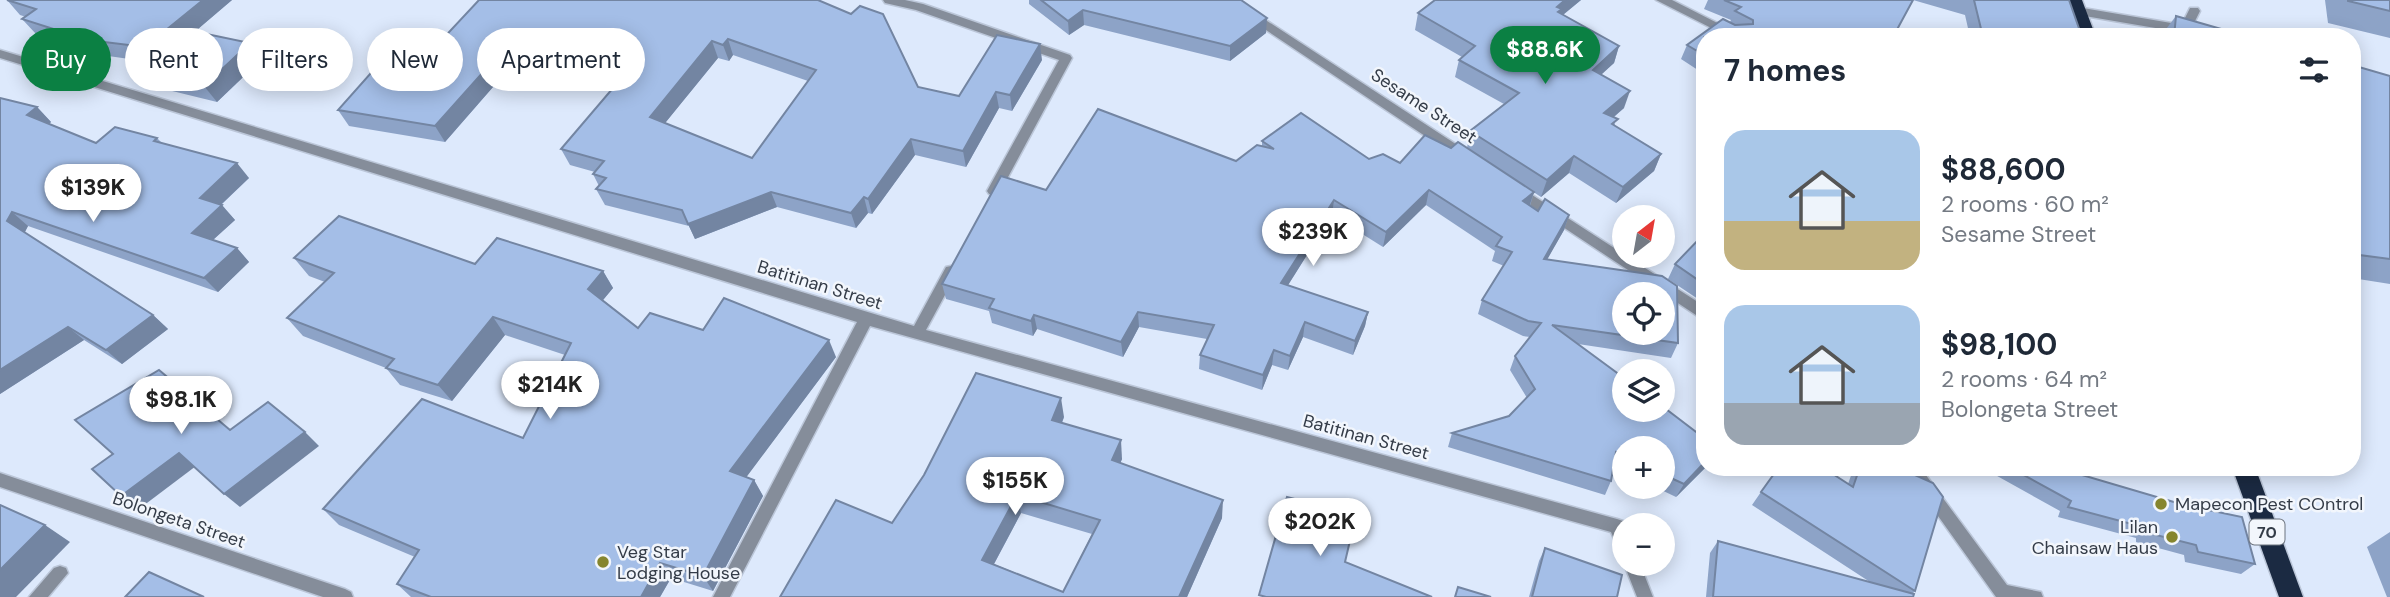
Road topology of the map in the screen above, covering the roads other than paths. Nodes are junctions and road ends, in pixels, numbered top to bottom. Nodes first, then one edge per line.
1 (889, 0) edge
2 (1227, 0) edge
3 (1662, 0) edge
4 (921, 3) edge
5 (2075, 6) edge
6 (2194, 10) dead end
7 (1720, 28) edge
8 (2084, 28) edge
9 (0, 54) edge
10 (1483, 168) edge
11 (1507, 183) edge
12 (988, 202) edge
13 (956, 262) edge
14 (1696, 308) edge
15 (866, 319) junction
16 (917, 334) junction
17 (1918, 476) edge
18 (2246, 476) edge
19 (0, 480) edge
20 (1612, 525) edge
21 (60, 573) dead end
22 (1637, 576) edge
23 (37, 597) edge
24 (345, 597) edge
25 (720, 597) edge
26 (1645, 597) edge
27 (2035, 597) edge
28 (2291, 597) edge

1 - 4 street
2 - 10 street, Sesame Street
3 - 7 street
4 - 12 street
5 - 6 street
5 - 8 highway
9 - 15 street, Batitinan Street
11 - 14 street
13 - 16 street
15 - 16 street, Batitinan Street
15 - 25 street
16 - 20 street, Batitinan Street
17 - 27 street
18 - 28 highway, 70
19 - 24 street, Bolongeta Street
21 - 23 street
22 - 26 street

